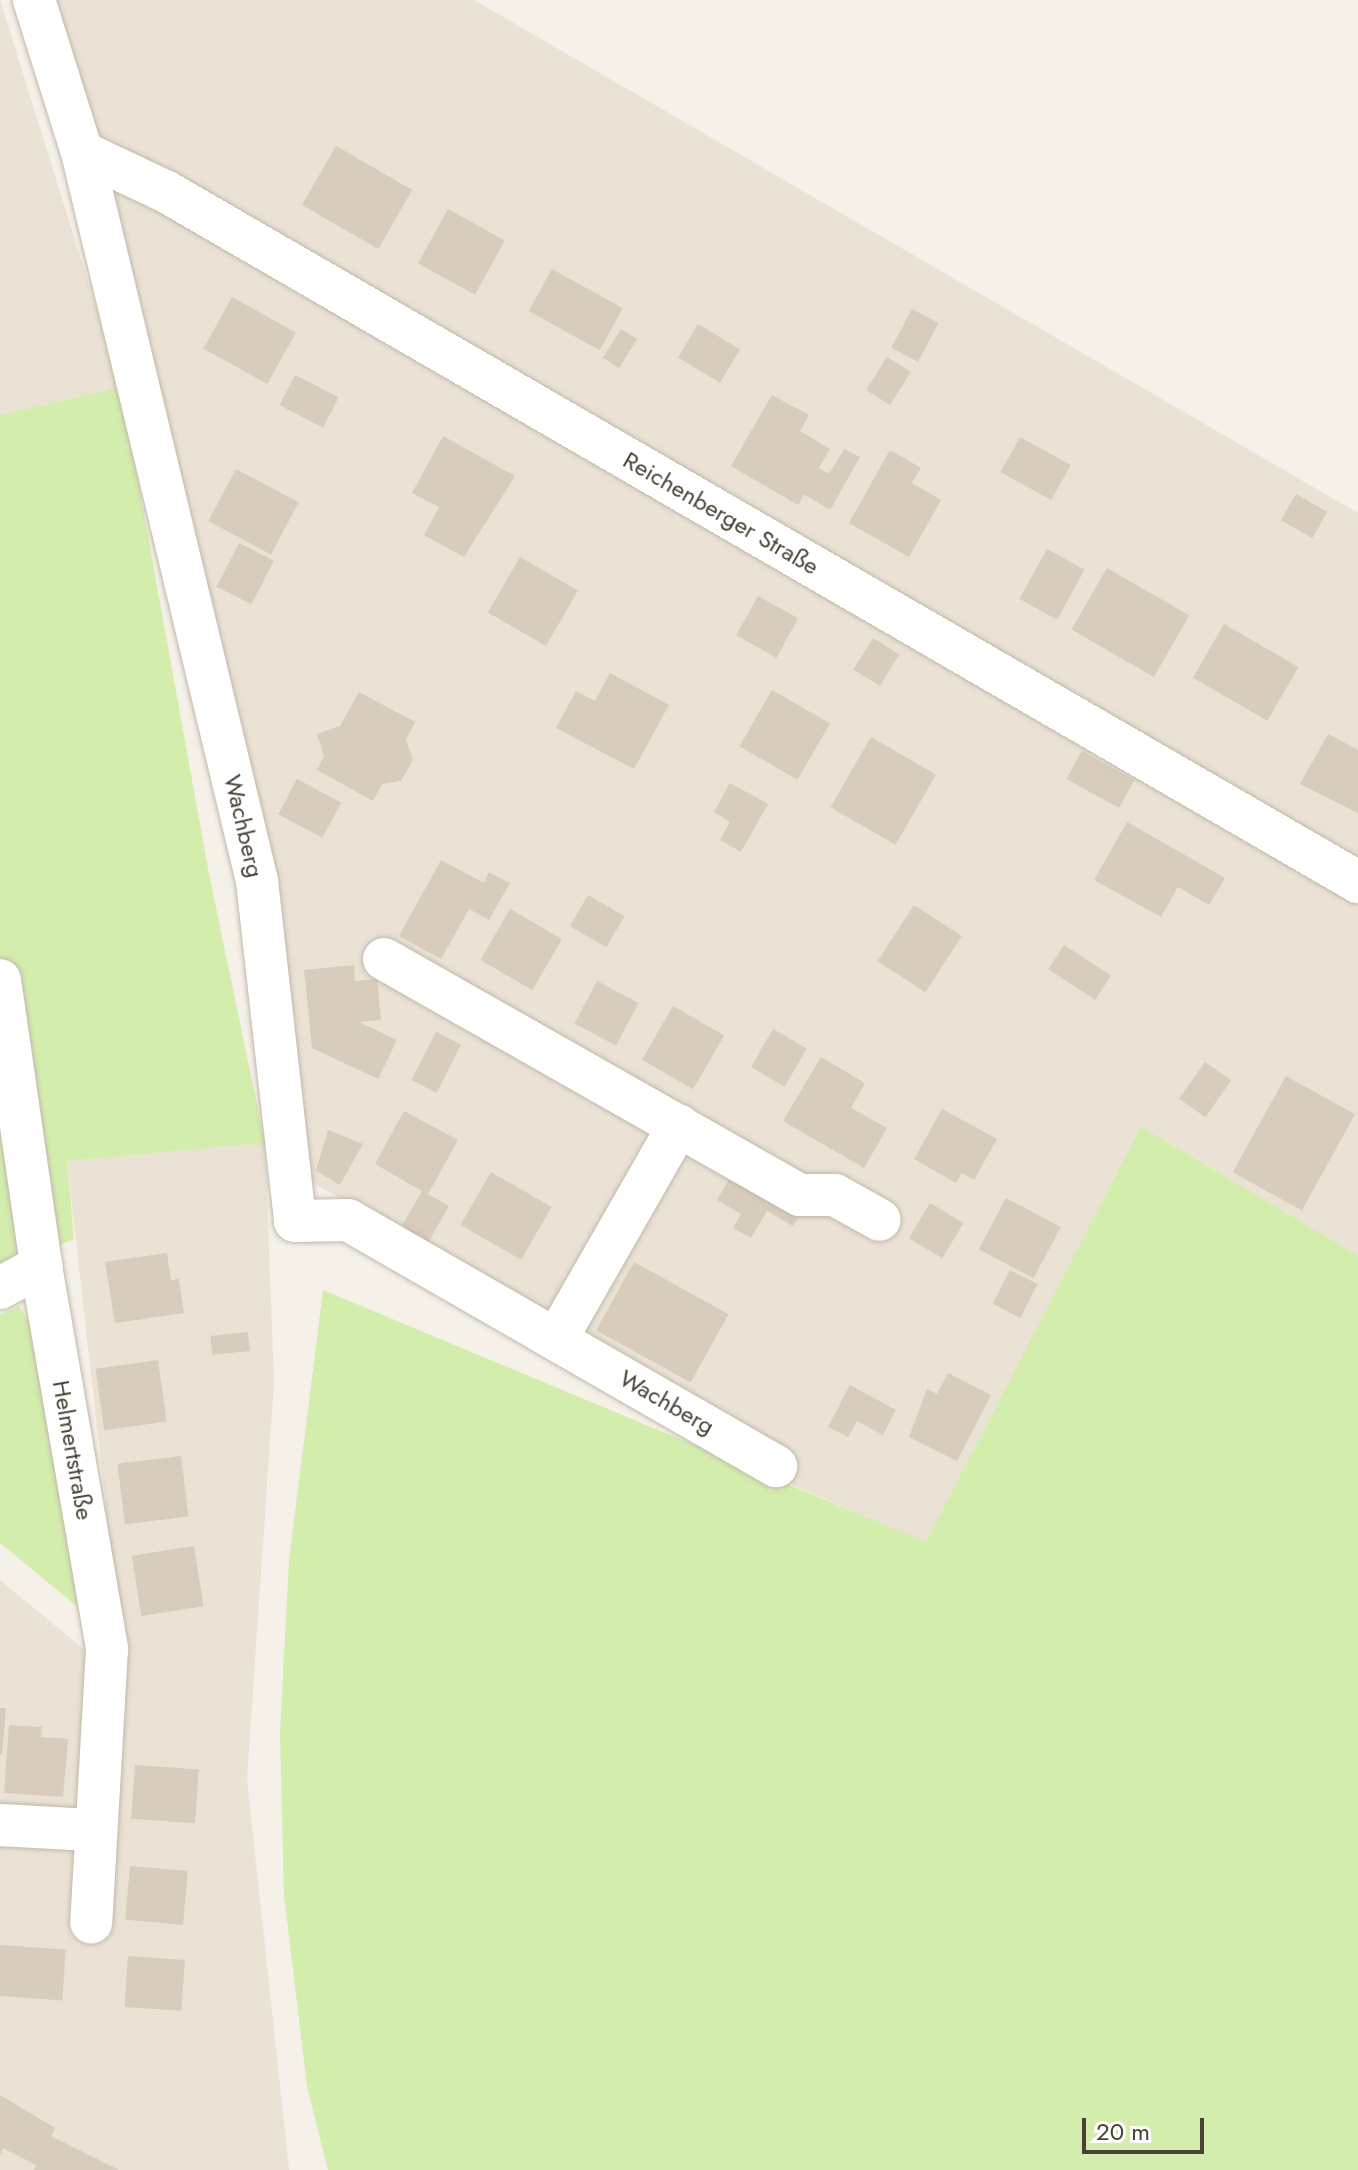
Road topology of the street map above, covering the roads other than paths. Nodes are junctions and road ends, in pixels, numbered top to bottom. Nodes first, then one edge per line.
1 (34, 0) edge
2 (82, 152) junction
3 (1358, 882) edge
4 (384, 959) dead end
5 (1, 988) edge
6 (679, 1125) junction
7 (12, 1139) edge
8 (880, 1220) dead end
9 (41, 1266) junction
10 (0, 1288) edge
11 (557, 1338) junction
12 (776, 1466) dead end
13 (0, 1825) edge
14 (93, 1830) junction
15 (91, 1923) dead end

1 - 2 street
2 - 3 street, Reichenberger Straße
2 - 11 street, Wachberg
4 - 6 street
5 - 7 street, Helmertstraße
6 - 8 street
6 - 11 street
7 - 9 street, Helmertstraße
9 - 10 street
9 - 14 street, Helmertstraße
11 - 12 street, Wachberg
13 - 14 street
14 - 15 street, Helmertstraße

